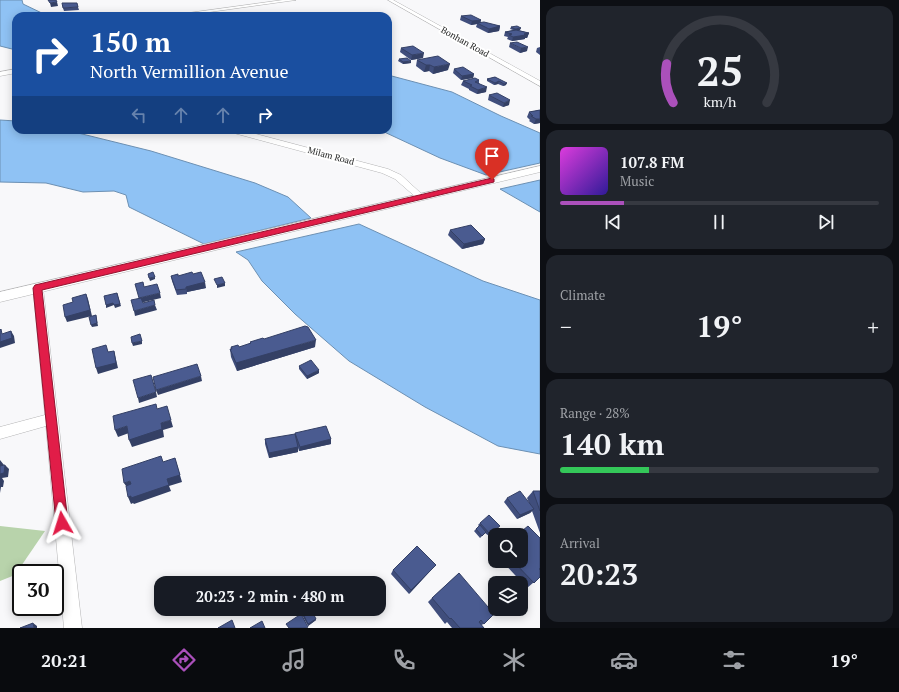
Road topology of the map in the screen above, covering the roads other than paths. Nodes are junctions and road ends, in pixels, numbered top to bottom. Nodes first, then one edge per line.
1 (294, 0) edge
2 (390, 0) edge
3 (200, 12) edge
4 (12, 72) edge
5 (0, 74) edge
6 (540, 84) edge
7 (249, 134) edge
8 (540, 169) edge
9 (421, 197) junction
10 (38, 288) junction
11 (0, 297) edge
12 (51, 419) junction
13 (0, 433) edge
14 (73, 628) edge

1 - 3 street
2 - 6 street, Bonhan Road
4 - 5 street
7 - 9 street, Milam Road
8 - 9 street
9 - 10 street
10 - 11 street
10 - 12 street
12 - 13 street
12 - 14 street

